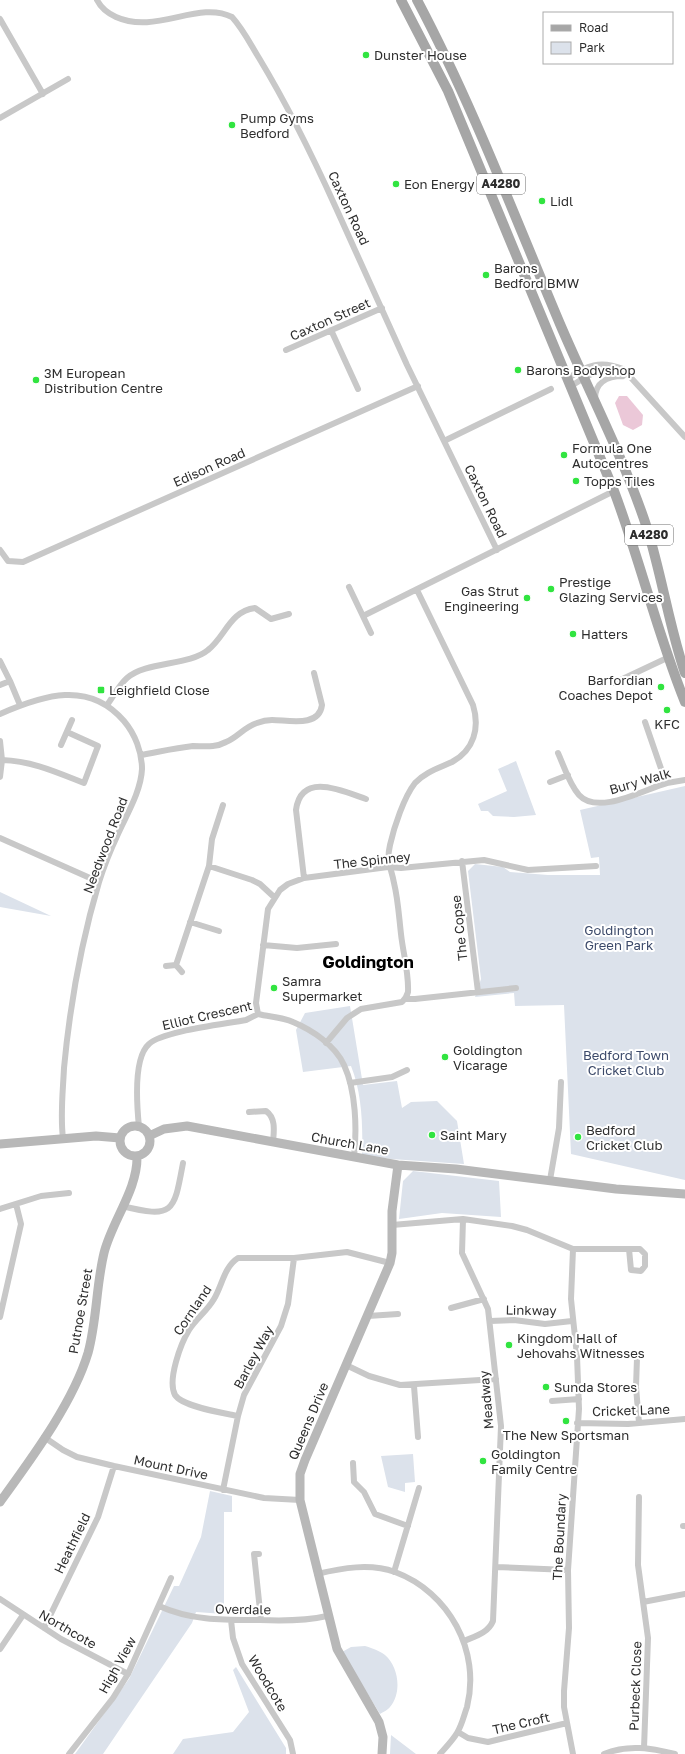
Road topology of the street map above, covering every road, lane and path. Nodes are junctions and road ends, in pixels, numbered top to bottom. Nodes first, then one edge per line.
1 (96, 0) edge
2 (401, 0) edge
3 (417, 0) edge
4 (203, 5) dead end
5 (175, 10) dead end
6 (0, 18) edge
7 (68, 79) dead end
8 (43, 94) junction
9 (0, 118) edge
10 (382, 308) junction
11 (331, 330) junction
12 (286, 350) dead end
13 (582, 374) junction
14 (623, 376) junction
15 (632, 379) junction
16 (569, 382) junction
17 (418, 386) junction
18 (358, 389) dead end
19 (551, 389) dead end
20 (595, 403) junction
21 (685, 437) edge
22 (444, 441) junction
23 (614, 491) junction
24 (0, 550) edge
25 (497, 550) junction
26 (349, 586) dead end
27 (417, 590) junction
28 (289, 614) dead end
29 (363, 616) junction
30 (371, 633) dead end
31 (667, 658) junction
32 (0, 661) edge
33 (314, 673) dead end
34 (685, 673) edge
35 (10, 681) junction
36 (614, 683) dead end
37 (0, 685) edge
38 (685, 702) edge
39 (20, 705) junction
40 (107, 705) junction
41 (0, 714) edge
42 (72, 720) dead end
43 (645, 722) dead end
44 (67, 732) junction
45 (0, 741) edge
46 (61, 745) dead end
47 (558, 753) dead end
48 (141, 755) junction
49 (2, 760) junction
50 (568, 775) junction
51 (0, 777) edge
52 (685, 780) edge
53 (550, 782) dead end
54 (666, 783) junction
55 (366, 799) dead end
56 (223, 805) dead end
57 (0, 838) edge
58 (462, 861) junction
59 (209, 866) junction
60 (596, 866) dead end
61 (388, 868) junction
62 (304, 878) junction
63 (99, 882) junction
64 (274, 898) junction
65 (190, 922) junction
66 (219, 931) dead end
67 (336, 944) dead end
68 (263, 945) junction
69 (176, 965) junction
70 (166, 966) dead end
71 (182, 972) dead end
72 (516, 988) dead end
73 (478, 992) junction
74 (405, 999) junction
75 (258, 1014) junction
76 (326, 1043) junction
77 (407, 1070) dead end
78 (561, 1082) dead end
79 (350, 1083) junction
80 (249, 1112) dead end
81 (139, 1127) junction
82 (149, 1136) junction
83 (63, 1138) junction
84 (120, 1138) junction
85 (273, 1142) junction
86 (0, 1144) edge
87 (137, 1156) junction
88 (354, 1158) junction
89 (183, 1162) dead end
90 (398, 1165) junction
91 (550, 1180) junction
92 (69, 1193) dead end
93 (685, 1194) edge
94 (16, 1204) junction
95 (122, 1206) junction
96 (0, 1209) edge
97 (463, 1219) junction
98 (392, 1224) junction
99 (573, 1249) junction
100 (629, 1249) dead end
101 (294, 1258) junction
102 (390, 1263) junction
103 (484, 1299) junction
104 (451, 1308) dead end
105 (398, 1314) dead end
106 (368, 1316) junction
107 (0, 1317) edge
108 (490, 1321) junction
109 (572, 1321) junction
110 (637, 1358) dead end
111 (346, 1365) junction
112 (496, 1379) junction
113 (414, 1386) junction
114 (579, 1399) junction
115 (552, 1401) dead end
116 (238, 1416) junction
117 (685, 1419) edge
118 (577, 1423) junction
119 (639, 1423) junction
120 (44, 1437) junction
121 (418, 1437) dead end
122 (353, 1463) dead end
123 (114, 1466) junction
124 (419, 1488) dead end
125 (223, 1490) junction
126 (639, 1497) dead end
127 (300, 1500) junction
128 (0, 1502) edge
129 (408, 1526) junction
130 (260, 1554) dead end
131 (496, 1567) junction
132 (568, 1570) junction
133 (394, 1572) junction
134 (317, 1574) junction
135 (171, 1578) dead end
136 (685, 1594) edge
137 (0, 1598) edge
138 (643, 1602) junction
139 (159, 1606) junction
140 (23, 1615) junction
141 (327, 1616) junction
142 (232, 1620) junction
143 (261, 1620) junction
144 (44, 1628) junction
145 (464, 1641) junction
146 (0, 1649) edge
147 (128, 1674) junction
148 (567, 1723) junction
149 (458, 1732) junction
150 (644, 1748) junction
151 (69, 1754) edge
152 (293, 1754) edge
153 (382, 1754) edge
154 (440, 1754) edge
155 (573, 1754) edge
156 (604, 1754) edge
157 (676, 1754) edge

1 - 5 street
2 - 16 main road, A4280
3 - 13 main road, A4280
4 - 10 street, Caxton Road
6 - 8 street
7 - 8 street
8 - 9 street
10 - 11 street, Caxton Street
10 - 17 street, Caxton Road
11 - 12 street, Caxton Street
11 - 18 street
13 - 14 street
13 - 15 street
13 - 16 street
13 - 16 street
13 - 20 main road, A4280
14 - 15 street
14 - 20 street
15 - 21 street
16 - 23 main road, A4280
17 - 22 street, Caxton Road
17 - 24 street, Edison Road
19 - 22 street
20 - 34 main road, A4280
22 - 25 street, Caxton Road
23 - 25 street
23 - 31 main road, A4280
25 - 27 street
26 - 29 street
27 - 29 street
27 - 61 street
28 - 40 street
29 - 30 street
31 - 36 street
31 - 38 main road, A4280
32 - 35 street
33 - 48 street
35 - 37 street
35 - 39 street
39 - 40 street, Needwood Road
39 - 41 street, Needwood Road
40 - 48 street, Needwood Road
42 - 44 street
43 - 54 street
44 - 46 street
44 - 49 street
45 - 49 street
47 - 50 street, Bury Walk
48 - 63 street, Needwood Road
49 - 51 street
50 - 53 street
50 - 54 street, Bury Walk
52 - 54 street, Bury Walk
55 - 62 street
56 - 59 street
57 - 63 street
58 - 60 street, The Spinney
58 - 61 street, The Spinney
58 - 73 street, The Copse
59 - 64 street
59 - 65 street
61 - 62 street, The Spinney
61 - 74 street
62 - 64 street, The Spinney
63 - 83 street, Needwood Road
64 - 68 street, The Spinney
65 - 66 street
65 - 69 street
67 - 68 street
68 - 75 street, The Spinney
69 - 70 street
69 - 71 street
72 - 73 street
73 - 74 street
74 - 76 street
75 - 76 street, Elliot Crescent
75 - 81 street, Elliot Crescent
76 - 79 street, Elliot Crescent
77 - 79 street
78 - 91 street
79 - 88 street, Elliot Crescent
80 - 85 street
81 - 82 street
81 - 84 street
82 - 85 street, Church Lane
82 - 87 street
83 - 84 street
83 - 86 street
84 - 87 street
85 - 88 street, Church Lane
87 - 95 street, Putnoe Street
88 - 90 street, Church Lane
89 - 95 street
90 - 91 street, Church Lane
90 - 98 street, Queens Drive
91 - 93 street, Church Lane
92 - 94 street
94 - 96 street
94 - 107 street
95 - 120 street, Putnoe Street
97 - 98 street
97 - 99 street
97 - 103 street, Meadway
98 - 102 street, Queens Drive
99 - 100 street
99 - 109 street, The Boundary
101 - 102 street, Cornland
101 - 116 street, Barley Way
101 - 116 street, Cornland
102 - 106 street, Queens Drive
103 - 104 street
103 - 108 street, Meadway
105 - 106 street
106 - 111 street, Queens Drive
108 - 109 street, Linkway
108 - 112 street, Meadway
109 - 114 street, The Boundary
110 - 119 street
111 - 113 street
111 - 127 street, Queens Drive
112 - 113 street
112 - 131 street, Meadway
113 - 121 street
114 - 115 street
114 - 118 street, The Boundary
116 - 125 street, Barley Way
117 - 119 street, Cricket Lane
118 - 119 street, Cricket Lane
118 - 132 street, The Boundary
120 - 123 street, Mount Drive
120 - 128 street, Putnoe Street
122 - 129 street
123 - 125 street, Mount Drive
123 - 144 street, Heathfield
124 - 129 street
125 - 127 street, Mount Drive
126 - 138 street, Purbeck Close
127 - 134 street, Queens Drive
129 - 133 street
130 - 143 street
131 - 132 street
131 - 145 street, Meadway
132 - 148 street, The Boundary
133 - 134 street
133 - 145 street
134 - 141 street, Queens Drive
135 - 139 street, High View
136 - 138 street
137 - 140 street, Northcote
138 - 150 street, Purbeck Close
139 - 142 street, Overdale
139 - 147 street, High View
140 - 144 street, Northcote
140 - 146 street
141 - 143 street, Overdale
141 - 153 street, Queens Drive
142 - 143 street, Overdale
142 - 152 street, Woodcote
144 - 147 street, Northcote
145 - 149 street
147 - 151 street, High View
148 - 149 street, The Croft
148 - 155 street, The Boundary
149 - 154 street
150 - 156 street
150 - 157 street

